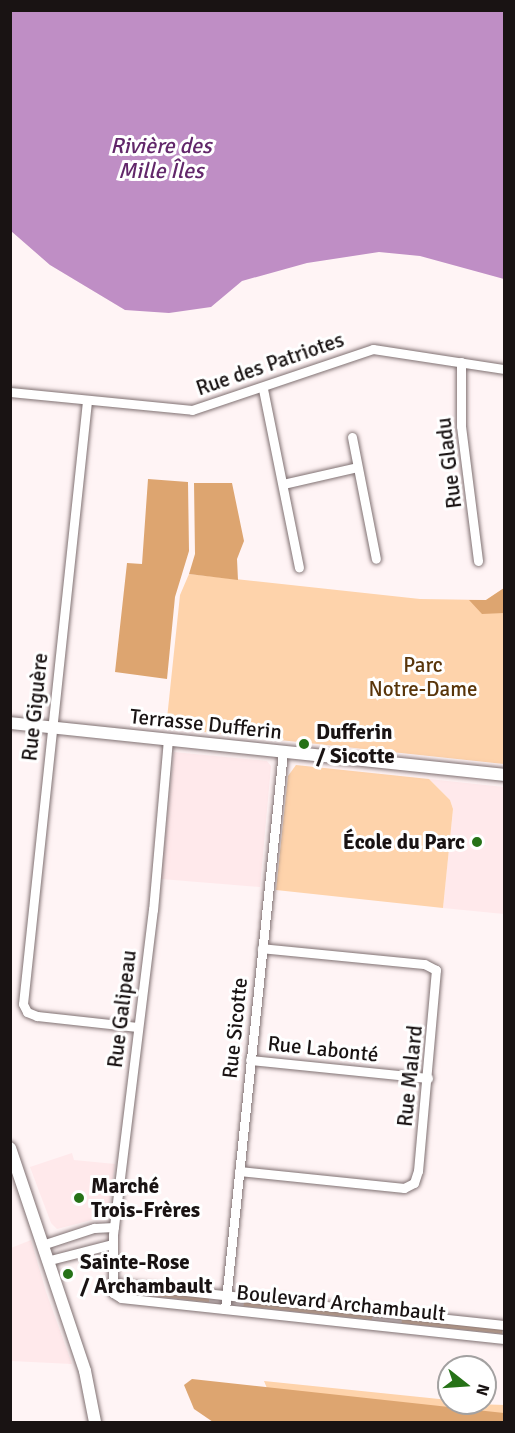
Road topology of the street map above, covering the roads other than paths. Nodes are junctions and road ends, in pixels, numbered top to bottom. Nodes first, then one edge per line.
1 (461, 362) junction
2 (504, 369) edge
3 (262, 388) junction
4 (10, 392) edge
5 (87, 401) junction
6 (351, 437) dead end
7 (357, 467) junction
8 (283, 484) junction
9 (376, 559) dead end
10 (478, 561) dead end
11 (299, 567) dead end
12 (10, 723) edge
13 (51, 727) junction
14 (168, 739) junction
15 (283, 752) junction
16 (504, 776) edge
17 (262, 948) junction
18 (137, 1027) junction
19 (250, 1059) junction
20 (428, 1078) junction
21 (10, 1148) edge
22 (238, 1171) junction
23 (114, 1227) junction
24 (45, 1244) junction
25 (112, 1244) junction
26 (50, 1260) junction
27 (111, 1283) junction
28 (226, 1295) junction
29 (225, 1309) junction
30 (388, 1312) junction
31 (504, 1325) edge
32 (387, 1326) junction
33 (504, 1340) edge
34 (95, 1422) edge

1 - 2 street, Rue des Patriotes
1 - 3 street, Rue des Patriotes
1 - 10 street, Rue Gladu
3 - 5 street, Rue des Patriotes
3 - 8 street
4 - 5 street, Rue des Patriotes
5 - 13 street, Rue Giguère
6 - 7 street
7 - 8 street
7 - 9 street
8 - 11 street
12 - 13 street, Terrasse Dufferin
13 - 14 street, Terrasse Dufferin
13 - 18 street, Rue Giguère
14 - 15 street, Terrasse Dufferin
14 - 18 street, Rue Galipeau
15 - 16 street, Terrasse Dufferin
15 - 17 street, Rue Sicotte
17 - 19 street, Rue Sicotte
17 - 20 street, Rue Malard
18 - 23 street, Rue Galipeau
19 - 20 street, Rue Labonté
19 - 22 street, Rue Sicotte
20 - 22 street, Rue Malard
21 - 24 street
22 - 28 street, Rue Sicotte
23 - 24 street
23 - 25 street, Rue Galipeau
24 - 26 street
25 - 26 street
25 - 27 street, Rue Galipeau
26 - 34 street
27 - 28 street, Boulevard Archambault
27 - 29 street, Boulevard Archambault
28 - 29 street, Rue Sicotte
28 - 30 street, Boulevard Archambault
29 - 32 street, Boulevard Archambault
30 - 31 street, Boulevard Archambault
30 - 32 street
32 - 33 street, Boulevard Archambault

